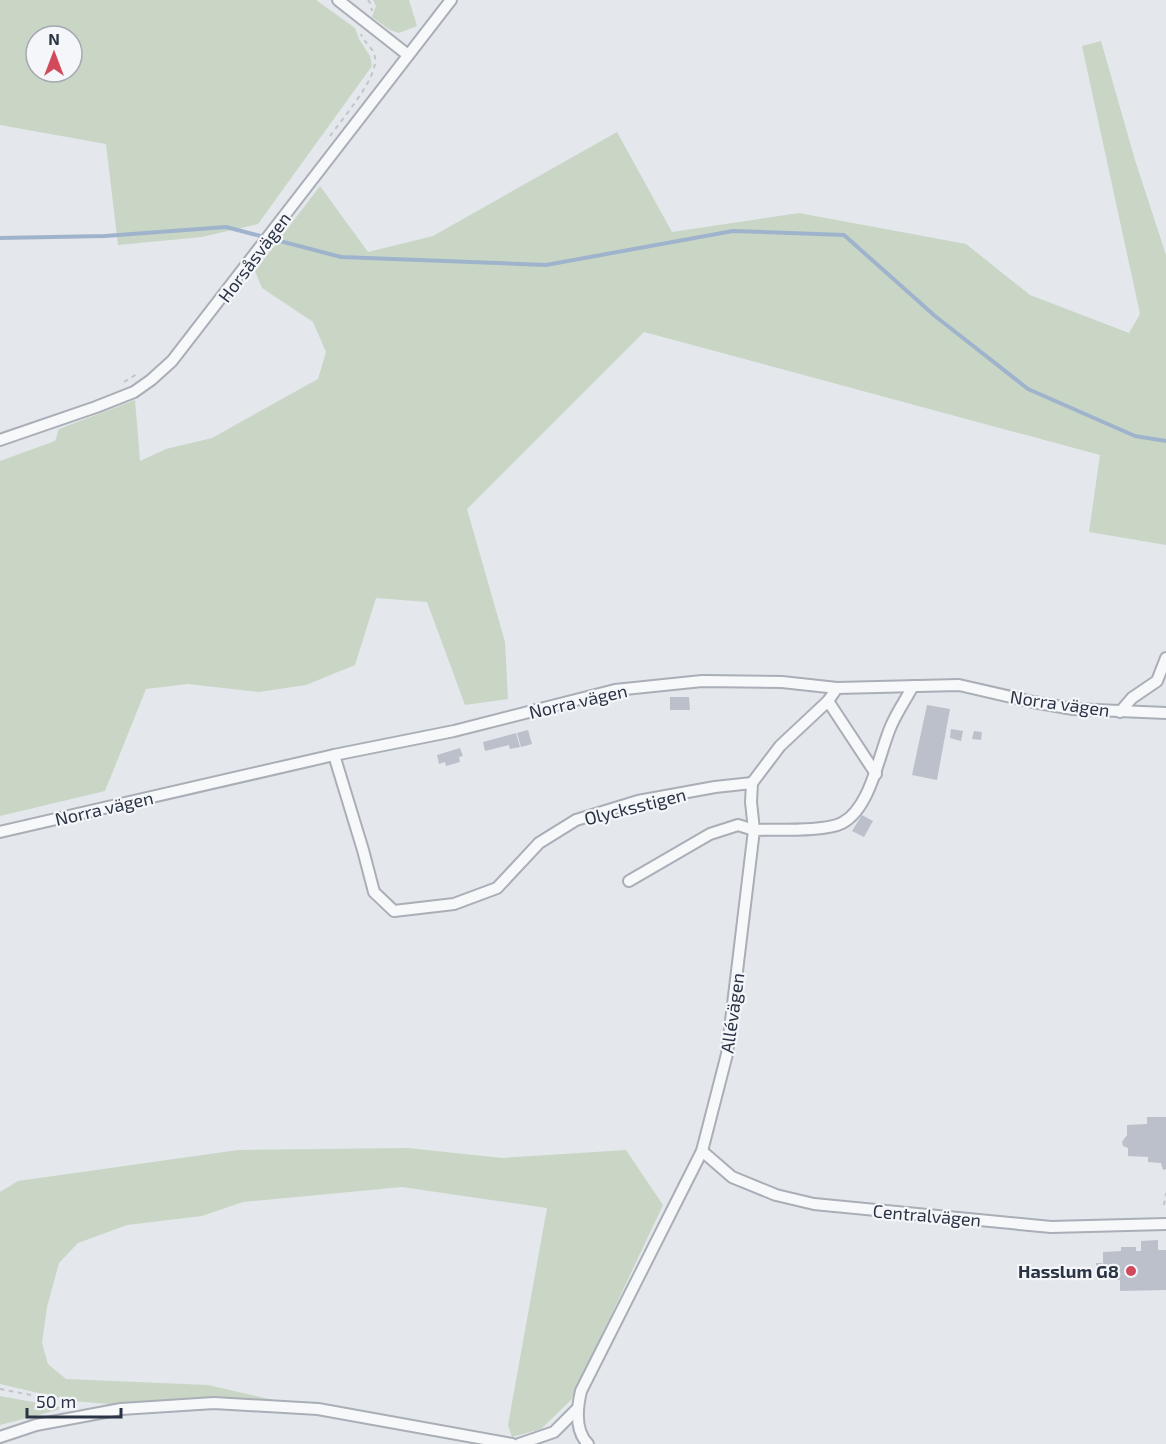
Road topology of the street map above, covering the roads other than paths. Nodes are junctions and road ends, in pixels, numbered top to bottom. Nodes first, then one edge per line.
1 (338, 0) edge
2 (451, 0) edge
3 (408, 55) junction
4 (0, 440) edge
5 (1166, 658) edge
6 (913, 686) junction
7 (837, 688) junction
8 (828, 701) junction
9 (1120, 712) junction
10 (1166, 713) edge
11 (334, 755) junction
12 (876, 774) junction
13 (752, 783) junction
14 (754, 830) junction
15 (0, 832) edge
16 (629, 881) dead end
17 (702, 1151) junction
18 (1166, 1224) edge
19 (576, 1410) junction
20 (0, 1437) edge
21 (512, 1444) edge
22 (519, 1444) edge
23 (588, 1444) edge

1 - 3 street
2 - 3 street, Horsåsvägen
3 - 4 street, Horsåsvägen
5 - 9 street
6 - 7 street, Norra vägen
6 - 9 street, Norra vägen
6 - 12 street
7 - 8 street
7 - 11 street, Norra vägen
8 - 12 street
8 - 13 street
9 - 10 street, Norra vägen
11 - 13 street, Olycksstigen
11 - 15 street, Norra vägen
12 - 14 street
13 - 14 street, Allévägen
14 - 16 street
14 - 17 street, Allévägen
17 - 18 street, Centralvägen
17 - 19 street, Allévägen
19 - 22 street
19 - 23 street
20 - 21 street

